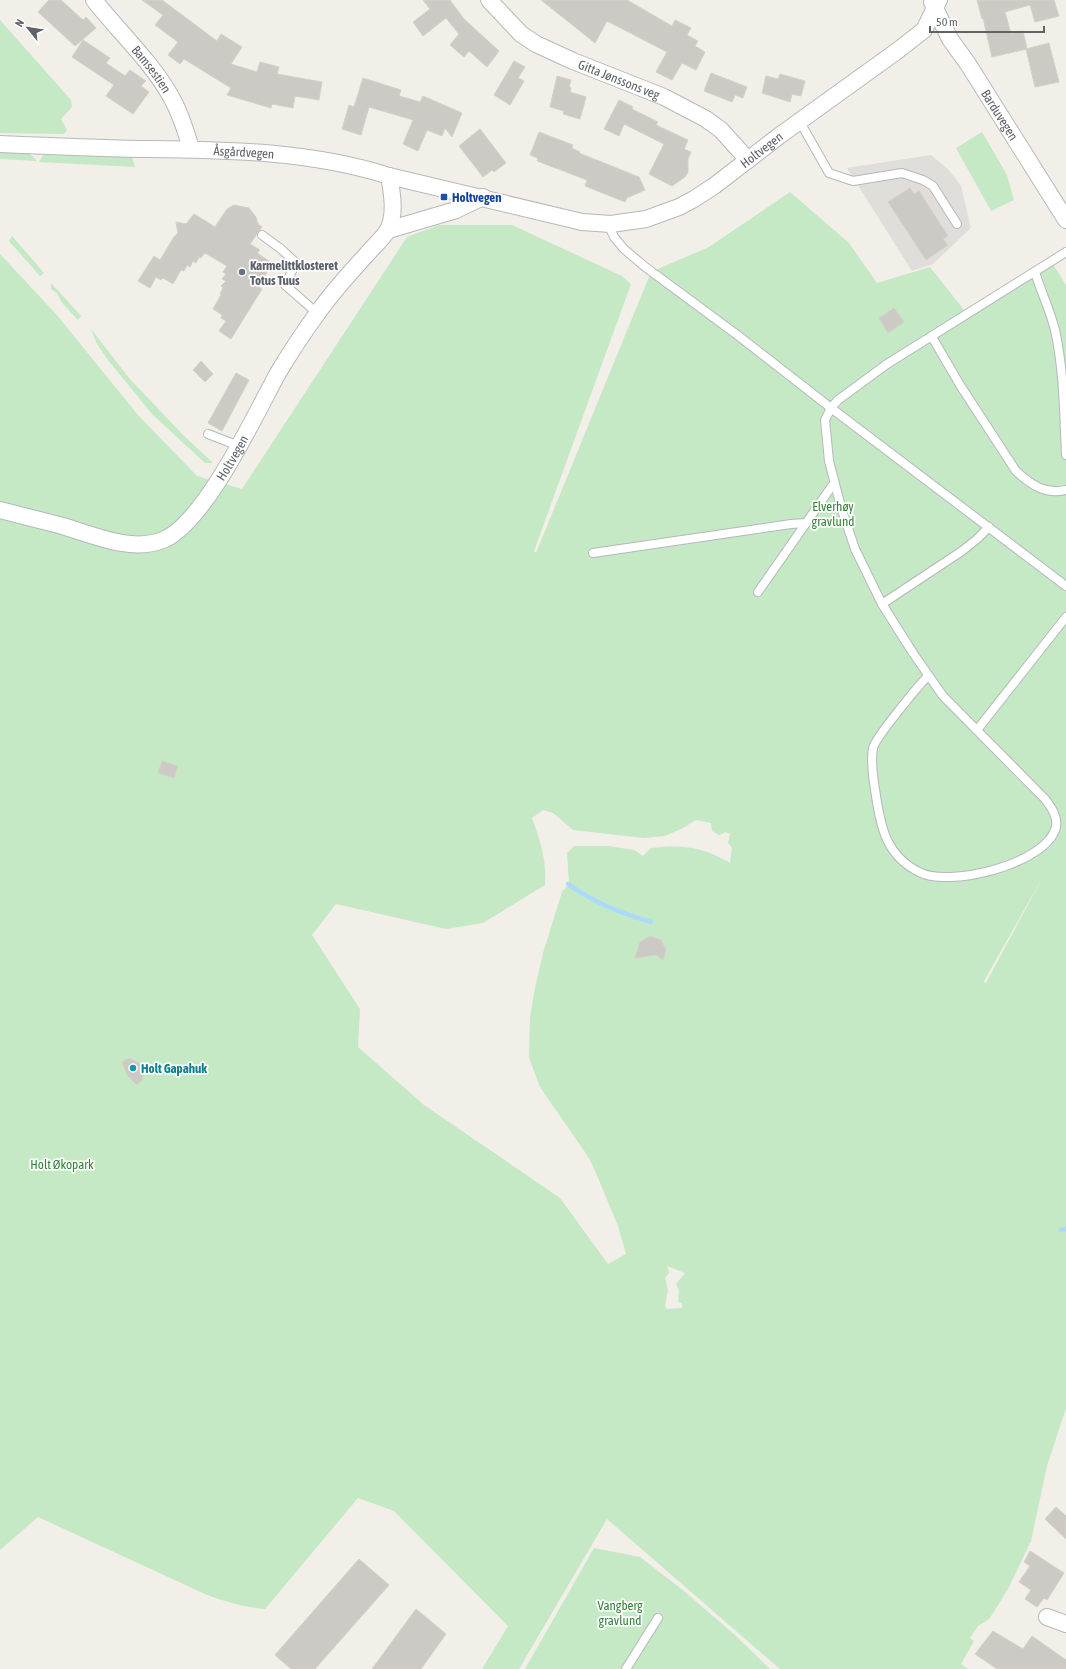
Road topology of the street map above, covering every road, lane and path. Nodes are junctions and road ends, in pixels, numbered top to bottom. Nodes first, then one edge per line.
1 (94, 0) edge
2 (489, 0) edge
3 (935, 3) edge
4 (800, 122) junction
5 (0, 144) edge
6 (191, 149) junction
7 (748, 160) junction
8 (389, 176) junction
9 (1060, 196) edge
10 (482, 197) junction
11 (1066, 220) edge
12 (608, 224) junction
13 (957, 224) dead end
14 (388, 230) junction
15 (262, 235) dead end
16 (1066, 252) edge
17 (1035, 272) junction
18 (317, 313) junction
19 (932, 336) junction
20 (831, 408) junction
21 (208, 434) dead end
22 (239, 446) junction
23 (1066, 455) edge
24 (834, 484) junction
25 (1066, 490) edge
26 (0, 510) edge
27 (806, 523) junction
28 (989, 528) junction
29 (593, 552) dead end
30 (1066, 586) edge
31 (758, 592) dead end
32 (882, 604) junction
33 (1066, 617) edge
34 (928, 676) junction
35 (977, 730) junction
36 (1047, 1617) dead end
37 (658, 1618) dead end
38 (1066, 1624) edge
39 (626, 1669) edge

1 - 6 street, Bamsestien
2 - 7 street, Gitta Jønssons veg
3 - 4 street, Holtvegen
3 - 9 street, Barduvegen
4 - 7 street, Holtvegen
4 - 13 lane
5 - 6 street, Åsgårdvegen
6 - 8 street, Åsgårdvegen
7 - 12 street, Holtvegen
8 - 10 street, Åsgårdvegen
8 - 14 street
9 - 11 street, Barduvegen
10 - 12 street, Holtvegen
10 - 14 street
12 - 20 lane
14 - 18 street, Holtvegen
15 - 18 lane
16 - 17 lane
17 - 19 lane
17 - 23 lane
18 - 22 street, Holtvegen
19 - 20 lane
19 - 25 lane
20 - 24 lane
20 - 28 lane
21 - 22 lane
22 - 26 street, Holtvegen
24 - 27 lane
24 - 32 lane
27 - 29 lane
27 - 31 lane
28 - 30 lane
28 - 32 lane
32 - 34 lane
33 - 35 lane
34 - 35 lane
34 - 35 lane
36 - 38 street
37 - 39 lane

